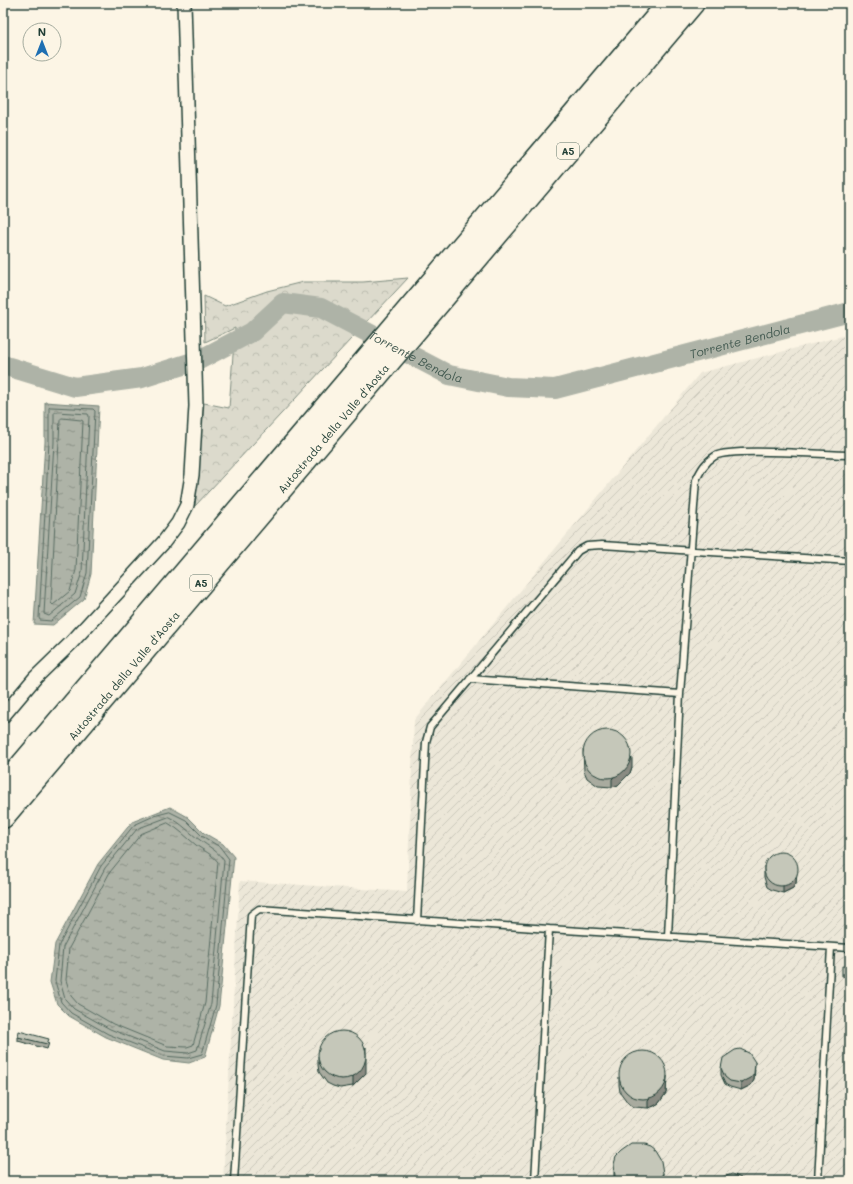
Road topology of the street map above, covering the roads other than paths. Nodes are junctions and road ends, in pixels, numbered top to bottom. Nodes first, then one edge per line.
1 (184, 3) edge
2 (669, 3) edge
3 (693, 3) edge
4 (434, 294) junction
5 (390, 346) junction
6 (850, 455) edge
7 (690, 551) junction
8 (850, 561) edge
9 (470, 679) junction
10 (680, 694) junction
11 (3, 716) edge
12 (3, 787) edge
13 (3, 817) edge
14 (417, 921) junction
15 (549, 930) junction
16 (668, 936) junction
17 (831, 947) junction
18 (850, 948) edge
19 (234, 1181) edge
20 (535, 1181) edge
21 (818, 1181) edge

1 - 11 street
2 - 4 highway, Autostrada della Valle d'Aosta / A5
3 - 4 highway, Autostrada della Valle d'Aosta / A5
4 - 5 highway, Autostrada della Valle d'Aosta / A5
5 - 12 highway, Autostrada della Valle d'Aosta / A5
5 - 13 highway, Autostrada della Valle d'Aosta / A5
6 - 7 lane
7 - 8 lane
7 - 9 lane
7 - 10 lane
9 - 10 lane
9 - 14 lane
10 - 16 lane
14 - 15 lane
14 - 19 lane
15 - 16 lane
15 - 20 lane
16 - 17 lane
17 - 18 lane
17 - 21 lane

